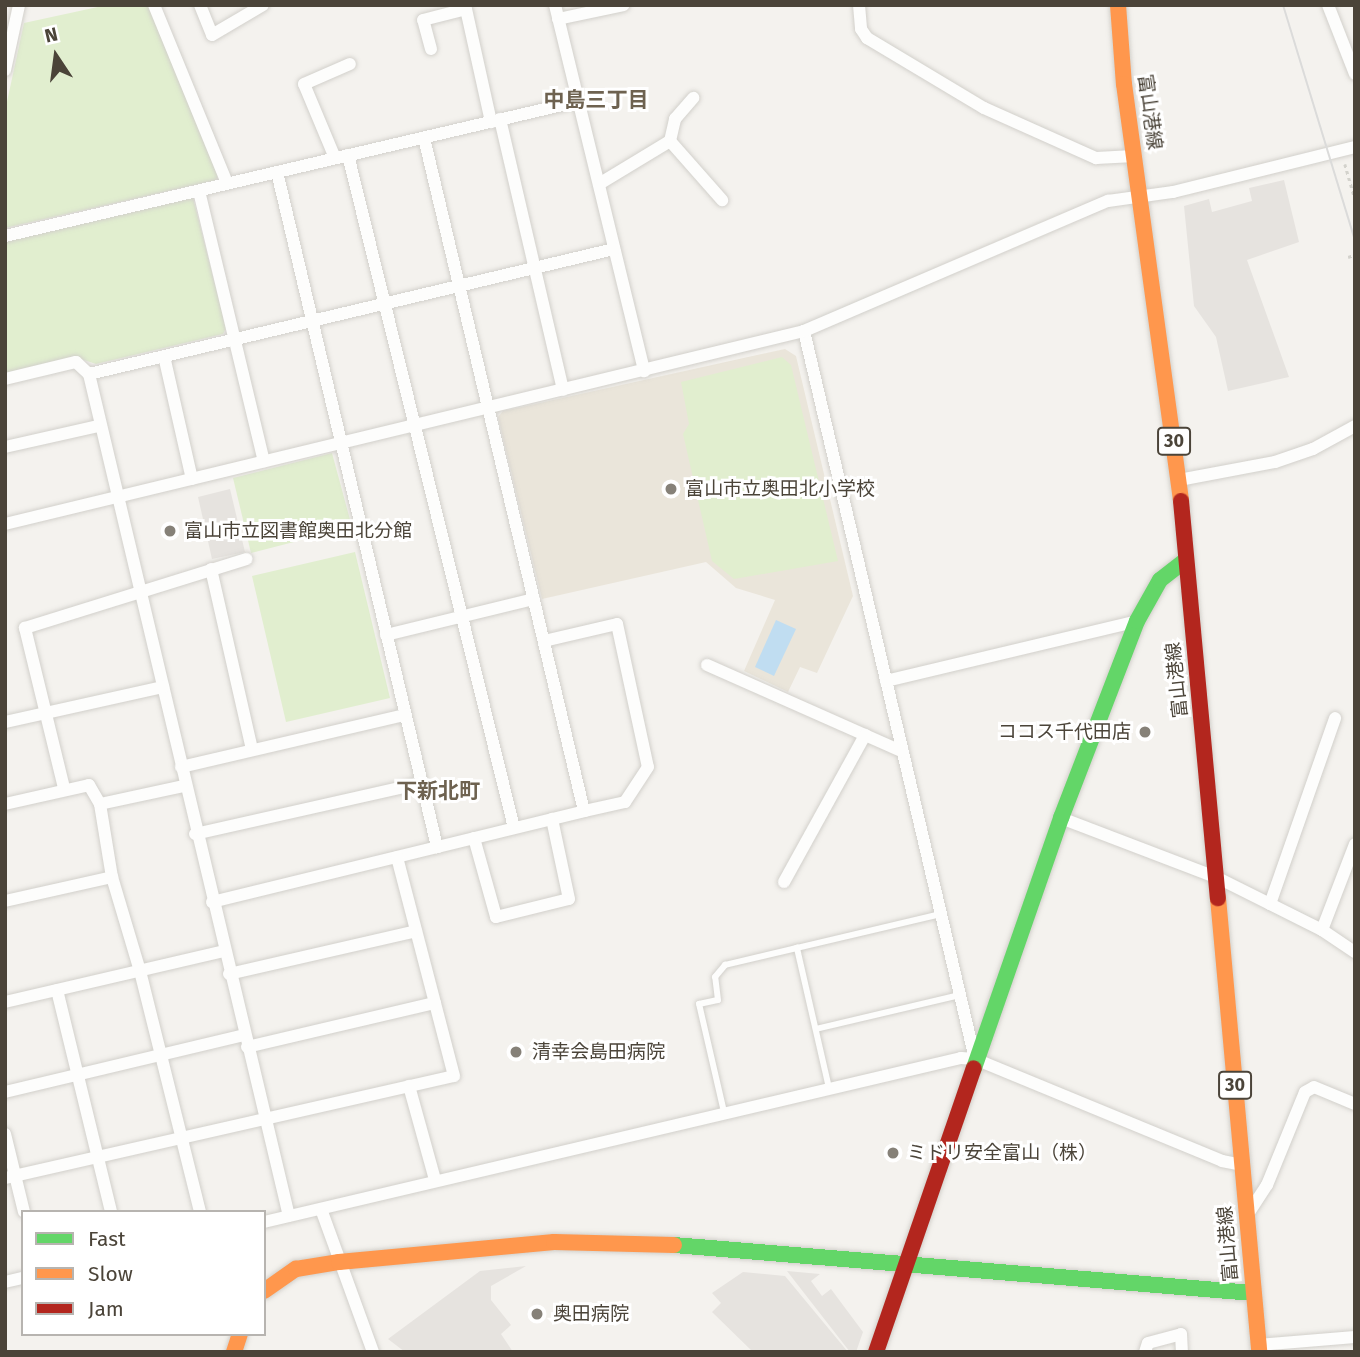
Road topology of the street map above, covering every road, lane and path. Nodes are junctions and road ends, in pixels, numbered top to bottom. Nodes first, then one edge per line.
1 (19, 5) edge
2 (154, 5) edge
3 (200, 5) edge
4 (262, 5) edge
5 (555, 5) edge
6 (624, 5) edge
7 (859, 5) edge
8 (1118, 5) edge
9 (1328, 5) edge
10 (558, 19) junction
11 (431, 49) dead end
12 (350, 65) dead end
13 (5, 70) edge
14 (1355, 74) edge
15 (693, 98) dead end
16 (579, 101) junction
17 (495, 121) junction
18 (424, 138) junction
19 (670, 141) junction
20 (1355, 147) edge
21 (1341, 150) junction
22 (1134, 156) junction
23 (342, 157) junction
24 (277, 172) junction
25 (227, 183) junction
26 (599, 184) junction
27 (198, 191) junction
28 (1140, 195) junction
29 (1355, 198) edge
30 (722, 200) dead end
31 (5, 236) edge
32 (614, 248) junction
33 (1355, 256) edge
34 (1348, 257) dead end
35 (534, 267) junction
36 (458, 286) junction
37 (384, 303) junction
38 (310, 321) junction
39 (804, 331) junction
40 (235, 339) junction
41 (164, 356) junction
42 (644, 371) junction
43 (89, 373) junction
44 (5, 379) edge
45 (563, 390) junction
46 (488, 408) junction
47 (98, 426) junction
48 (414, 426) junction
49 (1355, 426) edge
50 (339, 444) junction
51 (5, 447) edge
52 (264, 461) junction
53 (192, 479) junction
54 (1179, 480) junction
55 (117, 498) junction
56 (5, 524) edge
57 (247, 559) dead end
58 (1186, 560) junction
59 (211, 569) junction
60 (142, 595) junction
61 (534, 599) junction
62 (461, 617) junction
63 (1138, 621) junction
64 (386, 635) junction
65 (544, 641) junction
66 (707, 664) dead end
67 (886, 681) junction
68 (163, 687) junction
69 (43, 713) junction
70 (405, 715) junction
71 (1335, 718) dead end
72 (5, 722) edge
73 (865, 735) junction
74 (252, 749) junction
75 (903, 752) junction
76 (181, 767) junction
77 (422, 783) junction
78 (183, 786) junction
79 (64, 788) junction
80 (5, 804) edge
81 (100, 804) junction
82 (584, 811) junction
83 (1061, 818) junction
84 (552, 819) junction
85 (514, 828) junction
86 (195, 834) junction
87 (474, 838) junction
88 (1355, 844) edge
89 (437, 847) junction
90 (397, 857) junction
91 (112, 877) junction
92 (1218, 877) junction
93 (784, 882) dead end
94 (5, 901) edge
95 (212, 902) junction
96 (1270, 904) junction
97 (941, 914) junction
98 (1322, 930) junction
99 (416, 931) junction
100 (797, 948) junction
101 (224, 951) junction
102 (1355, 952) edge
103 (141, 971) junction
104 (229, 974) junction
105 (57, 990) junction
106 (960, 995) junction
107 (5, 1002) edge
108 (435, 1003) junction
109 (816, 1029) junction
110 (246, 1041) junction
111 (161, 1055) junction
112 (975, 1059) junction
113 (78, 1074) junction
114 (409, 1086) junction
115 (829, 1088) junction
116 (5, 1092) edge
117 (1355, 1104) edge
118 (724, 1112) junction
119 (265, 1119) junction
120 (5, 1134) edge
121 (182, 1138) junction
122 (98, 1157) junction
123 (1242, 1165) junction
124 (10, 1177) edge
125 (435, 1181) junction
126 (321, 1209) junction
127 (23, 1210) edge
128 (111, 1210) edge
129 (200, 1210) edge
130 (1248, 1214) junction
131 (289, 1216) junction
132 (266, 1222) edge
133 (339, 1262) junction
134 (906, 1262) junction
135 (266, 1290) edge
136 (1254, 1293) junction
137 (1355, 1336) edge
138 (1259, 1348) edge
139 (369, 1350) edge
140 (876, 1352) edge
141 (1145, 1352) edge
142 (1182, 1352) edge

1 - 13 street
2 - 25 street
3 - 4 street
5 - 10 street
6 - 10 street
7 - 22 street
8 - 22 street, 富山港線 / 30
9 - 14 street
10 - 16 street
11 - 17 street
12 - 23 street
15 - 19 street
16 - 17 street
16 - 26 street
17 - 18 street
17 - 35 street
18 - 23 street
18 - 36 street
19 - 26 street
19 - 30 street
20 - 21 street
21 - 28 street
21 - 29 path
22 - 28 street, 富山港線 / 30
23 - 24 street
23 - 37 street
24 - 25 street
24 - 38 street
25 - 27 street
26 - 32 street
27 - 31 street
27 - 40 street
28 - 39 street
28 - 54 street, 富山港線 / 30
32 - 35 street
32 - 42 street
33 - 34 path
35 - 36 street
35 - 45 street
36 - 37 street
36 - 46 street
37 - 38 street
37 - 48 street
38 - 40 street
38 - 50 street
39 - 42 street
39 - 67 street
40 - 41 street
40 - 52 street
41 - 43 street
41 - 53 street
42 - 45 street
43 - 44 street
43 - 47 street
45 - 46 street
46 - 48 street
46 - 61 street
47 - 51 street
47 - 55 street
48 - 50 street
48 - 62 street
49 - 54 street
50 - 52 street
50 - 64 street
52 - 53 street
53 - 55 street
54 - 58 street, 富山港線 / 30
55 - 56 street
55 - 60 street
57 - 59 street
58 - 63 street
58 - 92 street, 富山港線 / 30
59 - 60 street
59 - 74 street
60 - 68 street
60 - 69 street
61 - 62 street
61 - 65 street
62 - 64 street
62 - 85 street
63 - 67 street
63 - 83 street
64 - 70 street
65 - 82 street
65 - 82 street
66 - 73 street
67 - 75 street
68 - 69 street
68 - 76 street
69 - 72 street
69 - 79 street
70 - 74 street
70 - 77 street
71 - 96 street
73 - 75 street
73 - 93 street
74 - 76 street
75 - 97 street
76 - 78 street
77 - 86 street
77 - 89 street
78 - 81 street
78 - 86 street
79 - 80 street
79 - 81 street
81 - 91 street
82 - 84 street
83 - 92 street
83 - 112 street
84 - 85 street
84 - 87 street
85 - 87 street
86 - 95 street
87 - 89 street
88 - 98 street
89 - 90 street
90 - 95 street
90 - 99 street
91 - 94 street
91 - 103 street
92 - 96 street
92 - 123 street, 富山港線 / 30
95 - 101 street
96 - 98 street
97 - 100 lane
97 - 106 street
98 - 102 street
99 - 104 street
99 - 108 street
100 - 109 lane
100 - 118 lane
101 - 103 street
101 - 104 street
103 - 105 street
103 - 111 street
104 - 110 street
105 - 107 street
105 - 113 street
106 - 109 lane
106 - 112 street
108 - 110 street
108 - 114 street
109 - 115 lane
110 - 111 street
110 - 119 street
111 - 113 street
111 - 121 street
112 - 115 street
112 - 123 street
112 - 134 street
113 - 116 street
113 - 122 street
114 - 119 street
114 - 125 street
115 - 118 street
117 - 130 street
118 - 125 street
119 - 121 street
119 - 131 street
120 - 124 street
121 - 122 street
121 - 129 street
122 - 124 street
122 - 128 street
123 - 130 street, 富山港線 / 30
124 - 127 street
125 - 126 street
126 - 131 street
126 - 133 street
130 - 136 street, 富山港線 / 30
131 - 132 street
133 - 134 street
133 - 135 street
133 - 139 street
134 - 136 street
134 - 140 street
136 - 138 street, 富山港線 / 30
137 - 138 street
141 - 142 street

